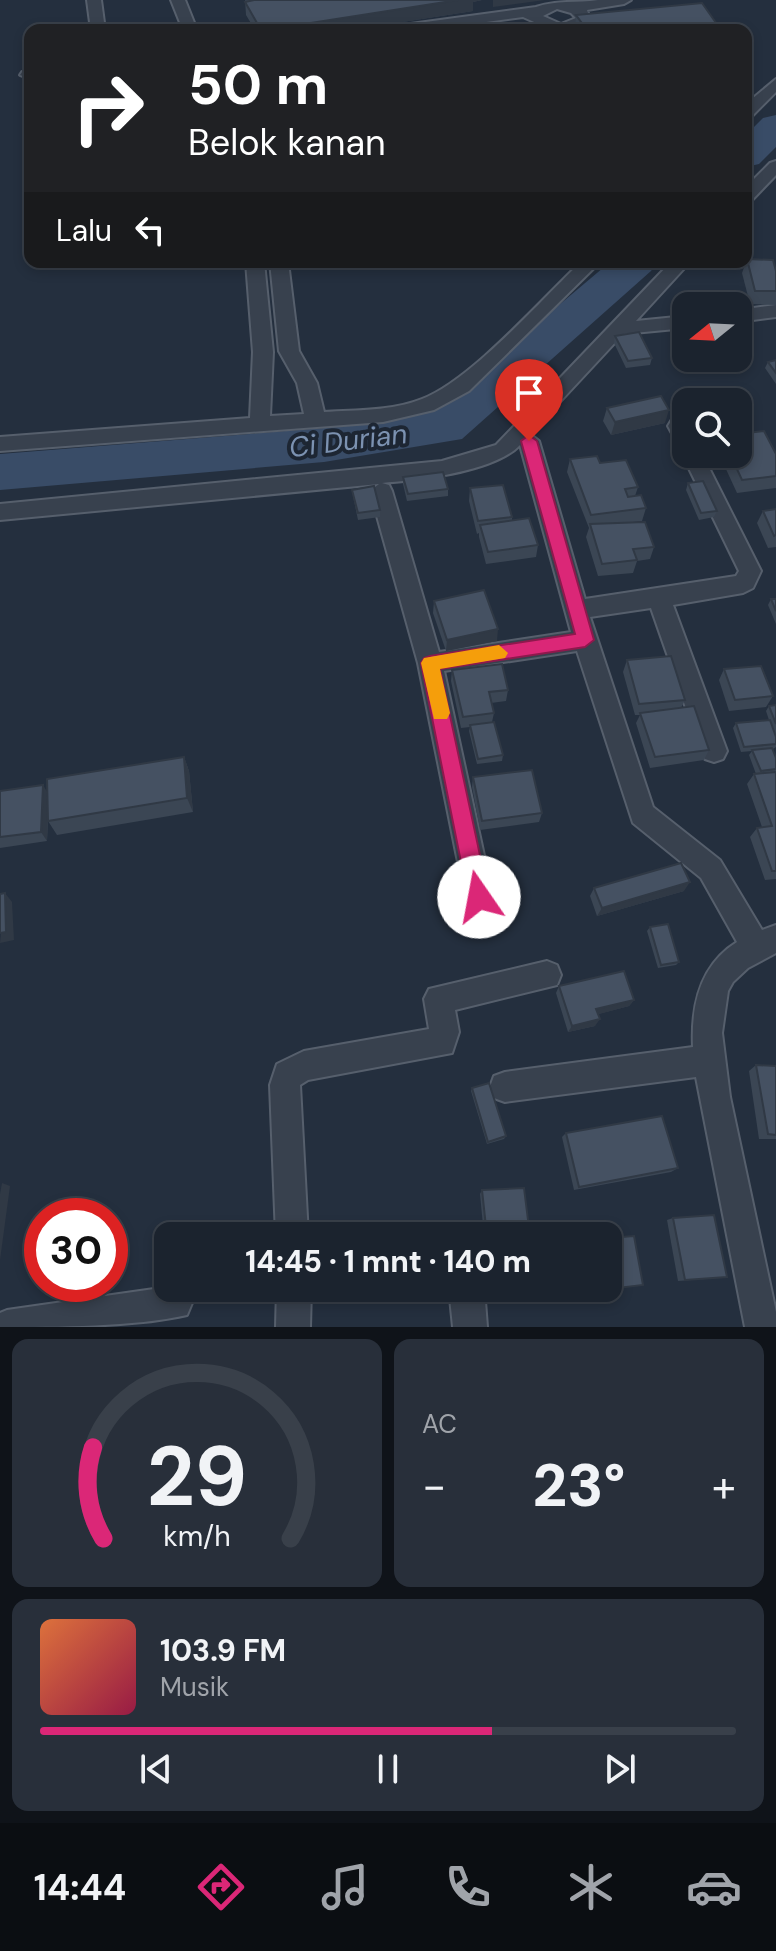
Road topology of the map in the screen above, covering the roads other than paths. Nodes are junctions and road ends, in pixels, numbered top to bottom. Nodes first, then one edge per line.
1 (94, 0) edge
2 (178, 0) edge
3 (624, 0) edge
4 (548, 12) edge
5 (97, 24) edge
6 (188, 24) edge
7 (447, 24) edge
8 (776, 84) edge
9 (752, 107) edge
10 (776, 166) edge
11 (752, 190) edge
12 (256, 268) edge
13 (280, 268) edge
14 (585, 268) edge
15 (675, 268) edge
16 (286, 307) junction
17 (260, 309) junction
18 (776, 311) edge
19 (752, 314) edge
20 (672, 323) edge
21 (615, 329) junction
22 (289, 354) junction
23 (263, 358) junction
24 (315, 418) junction
25 (260, 424) junction
26 (529, 441) dead end
27 (0, 444) edge
28 (699, 468) edge
29 (381, 491) dead end
30 (0, 512) edge
31 (659, 599) junction
32 (578, 609) junction
33 (585, 640) junction
34 (430, 663) junction
35 (714, 751) dead end
36 (479, 897) dead end
37 (766, 942) edge
38 (547, 975) dead end
39 (708, 1060) junction
40 (505, 1087) dead end
41 (291, 1222) edge
42 (294, 1302) edge
43 (469, 1302) edge
44 (175, 1303) dead end
45 (7, 1327) edge
46 (293, 1327) edge
47 (470, 1327) edge
48 (762, 1327) edge

1 - 5 street
2 - 6 street
3 - 4 street
4 - 4 street
4 - 7 street
8 - 9 street
10 - 11 street
12 - 17 street
13 - 16 street
14 - 24 street
15 - 21 street
16 - 17 street
16 - 22 street
17 - 23 street
18 - 19 street
20 - 21 street
21 - 30 street
22 - 23 street
22 - 24 street
23 - 25 street
24 - 25 street
25 - 27 street
26 - 32 street
28 - 31 street
29 - 34 street
31 - 32 street
31 - 35 street
32 - 33 street
33 - 34 street
33 - 37 street
34 - 36 street
37 - 39 street
38 - 41 street
39 - 40 street
39 - 48 street
42 - 46 street
43 - 47 street
44 - 45 street

